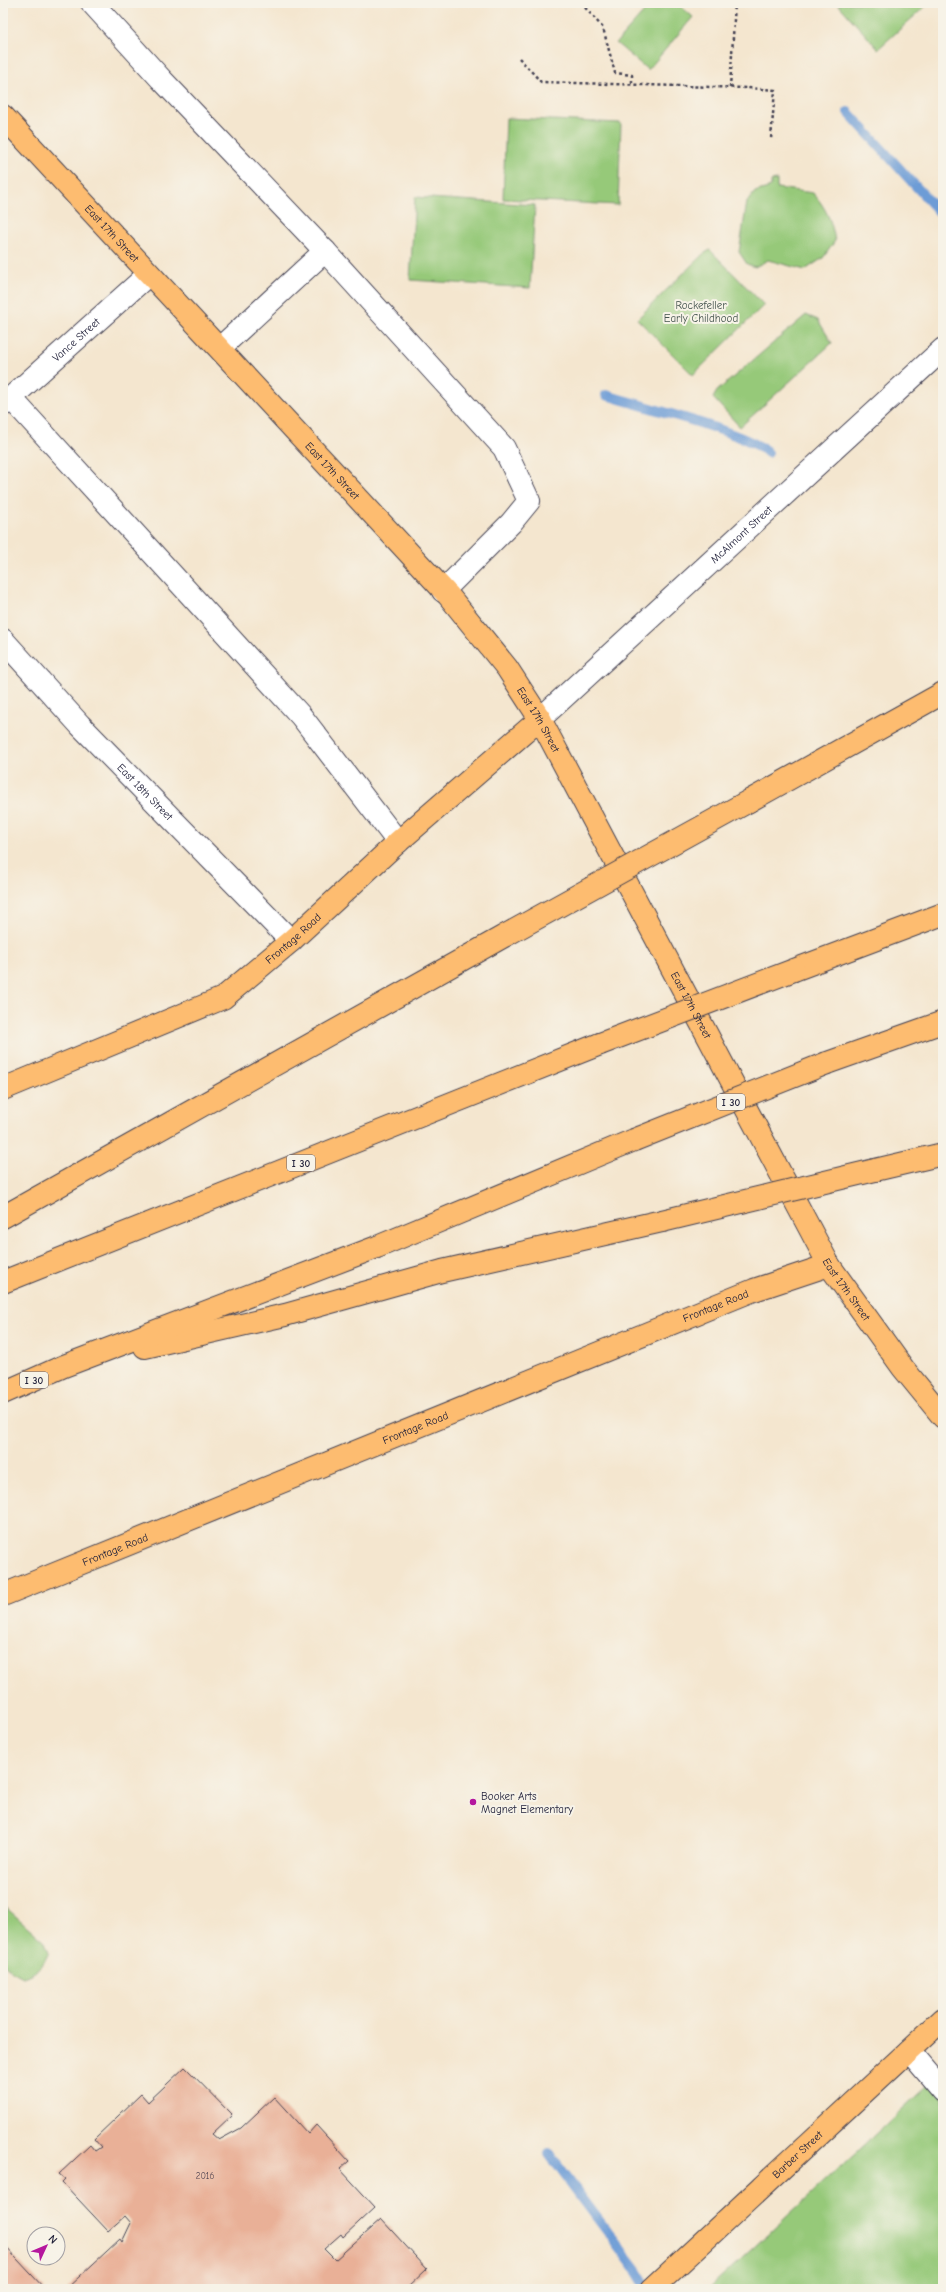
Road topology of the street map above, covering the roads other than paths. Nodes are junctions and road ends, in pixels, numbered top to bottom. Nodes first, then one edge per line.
1 (92, 3) edge
2 (3, 116) edge
3 (325, 251) junction
4 (149, 274) junction
5 (220, 348) junction
6 (943, 349) edge
7 (7, 401) edge
8 (443, 591) junction
9 (3, 640) edge
10 (943, 693) edge
11 (540, 719) junction
12 (398, 842) junction
13 (943, 914) edge
14 (291, 941) junction
15 (943, 1022) edge
16 (3, 1089) edge
17 (943, 1154) edge
18 (3, 1217) edge
19 (829, 1265) junction
20 (3, 1282) edge
21 (64, 1366) junction
22 (3, 1393) edge
23 (943, 1417) edge
24 (3, 1595) edge
25 (943, 2019) edge
26 (909, 2051) junction
27 (943, 2091) edge
28 (658, 2284) edge

1 - 3 street
2 - 4 main road, East 17th Street
3 - 5 street
3 - 8 street
4 - 5 main road, East 17th Street
4 - 7 street, Vance Street
5 - 8 main road, East 17th Street
6 - 11 street, McAlmont Street
7 - 12 street
8 - 11 main road, East 17th Street
9 - 14 street, East 18th Street
10 - 18 main road, bridge
11 - 12 main road, Frontage Road
11 - 19 main road, East 17th Street
12 - 14 main road, Frontage Road
13 - 20 main road, I 30, bridge
14 - 16 main road, Frontage Road
15 - 21 main road, I 30, bridge
17 - 21 main road, bridge
19 - 23 main road, East 17th Street
19 - 24 main road, Frontage Road
21 - 22 main road, I 30
25 - 26 main road, Barber Street
26 - 27 street
26 - 28 main road, Barber Street

